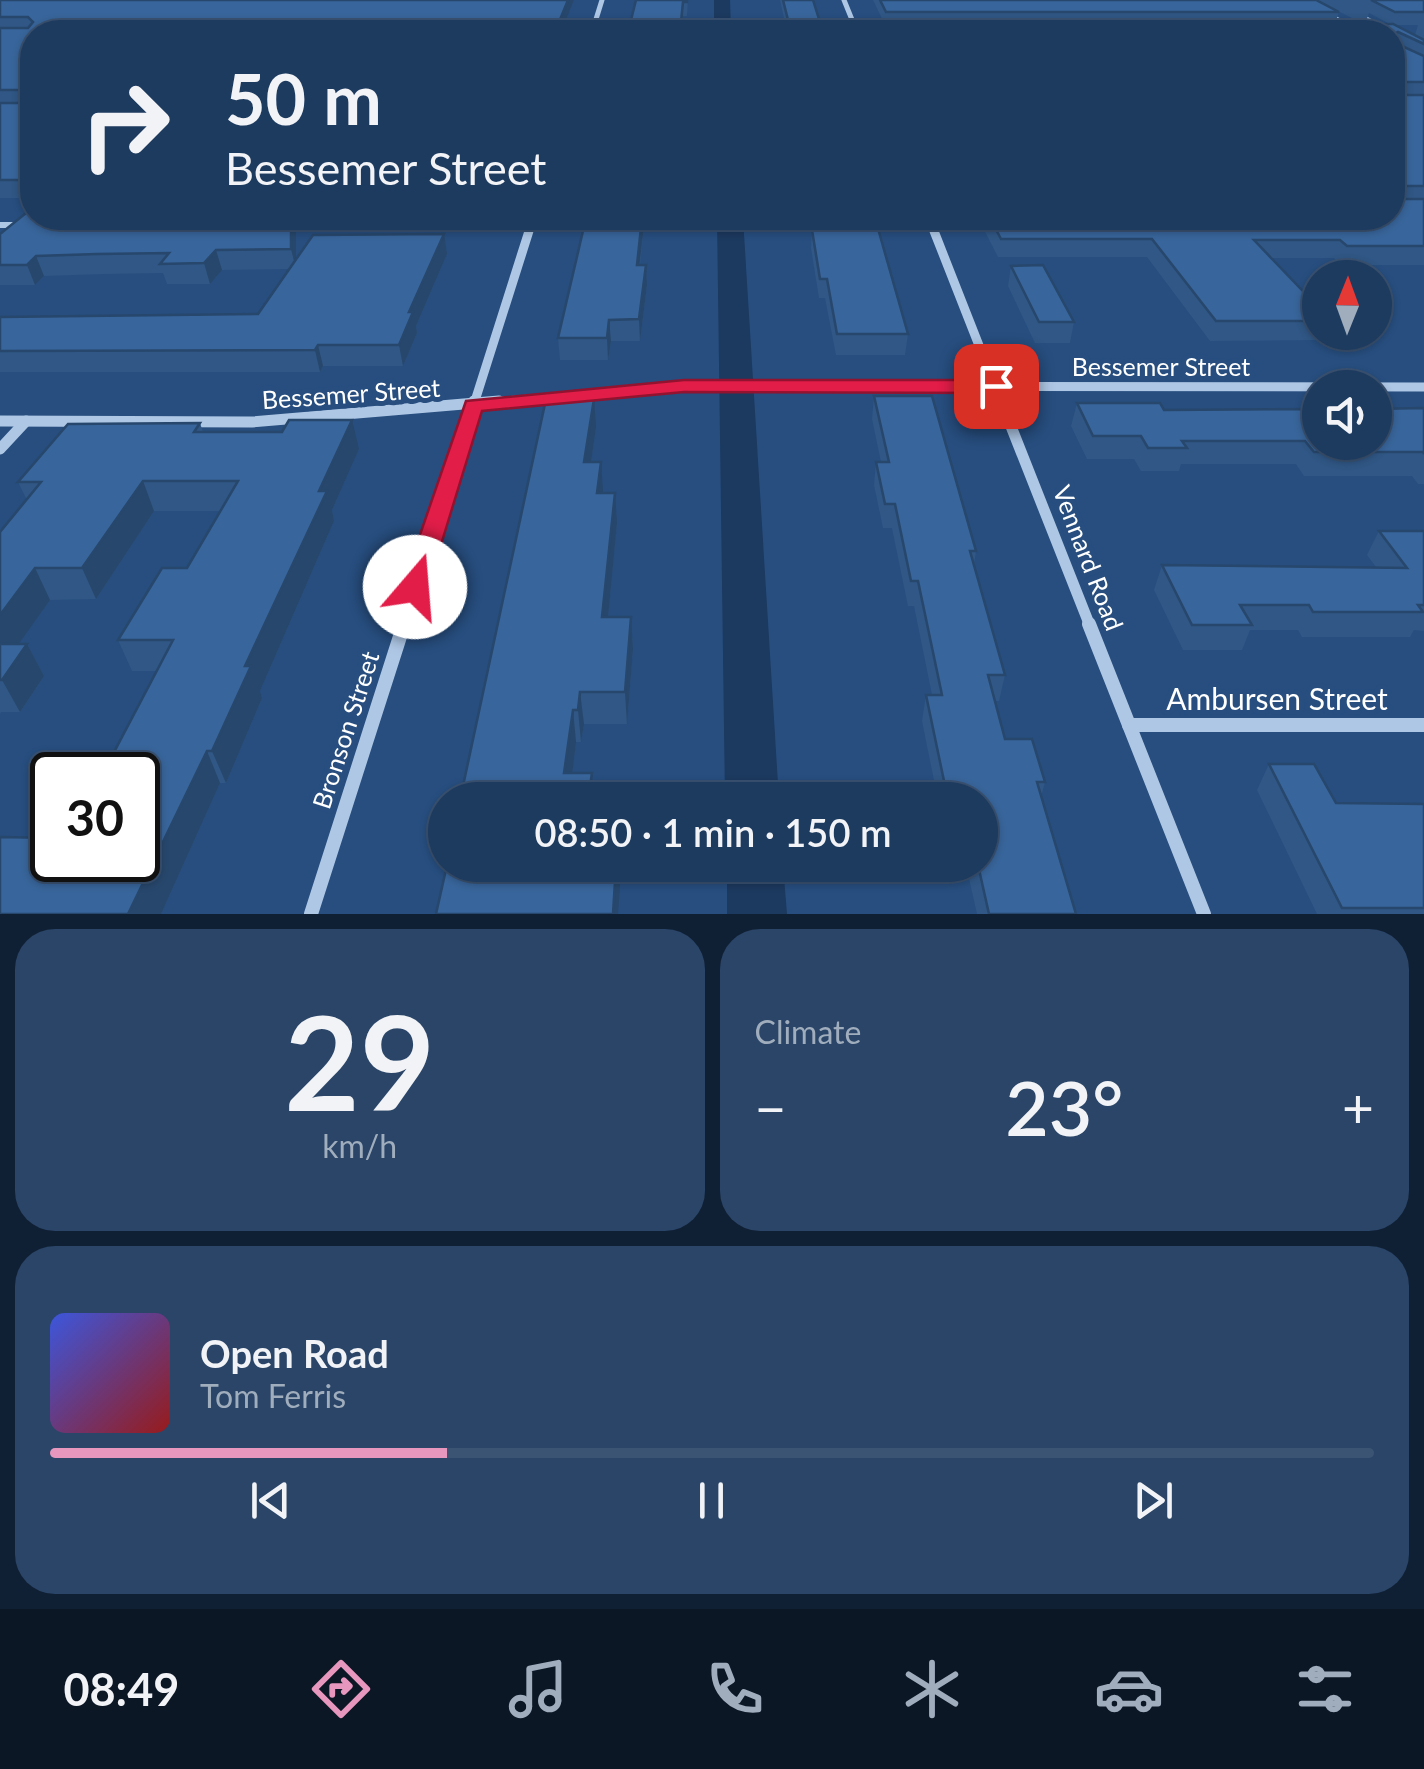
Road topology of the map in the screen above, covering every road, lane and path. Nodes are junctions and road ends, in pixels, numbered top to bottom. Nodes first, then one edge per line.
1 (1302, 0) edge
2 (1331, 0) edge
3 (1338, 20) edge
4 (1368, 20) edge
5 (529, 230) edge
6 (935, 230) edge
7 (996, 386) junction
8 (1424, 387) edge
9 (473, 406) junction
10 (0, 421) edge
11 (26, 421) junction
12 (0, 449) edge
13 (1129, 725) junction
14 (1424, 726) edge
15 (311, 914) edge
16 (1204, 914) edge

1 - 3 street
2 - 4 street
5 - 9 street, Bronson Street
6 - 7 street, Vennard Road
7 - 8 street, Bessemer Street
7 - 9 street, Bessemer Street
7 - 13 street, Vennard Road
9 - 11 street, Bessemer Street
9 - 15 street, Bronson Street
10 - 11 street, Bessemer Street
11 - 12 street
13 - 14 street, Ambursen Street
13 - 16 street, Vennard Road

